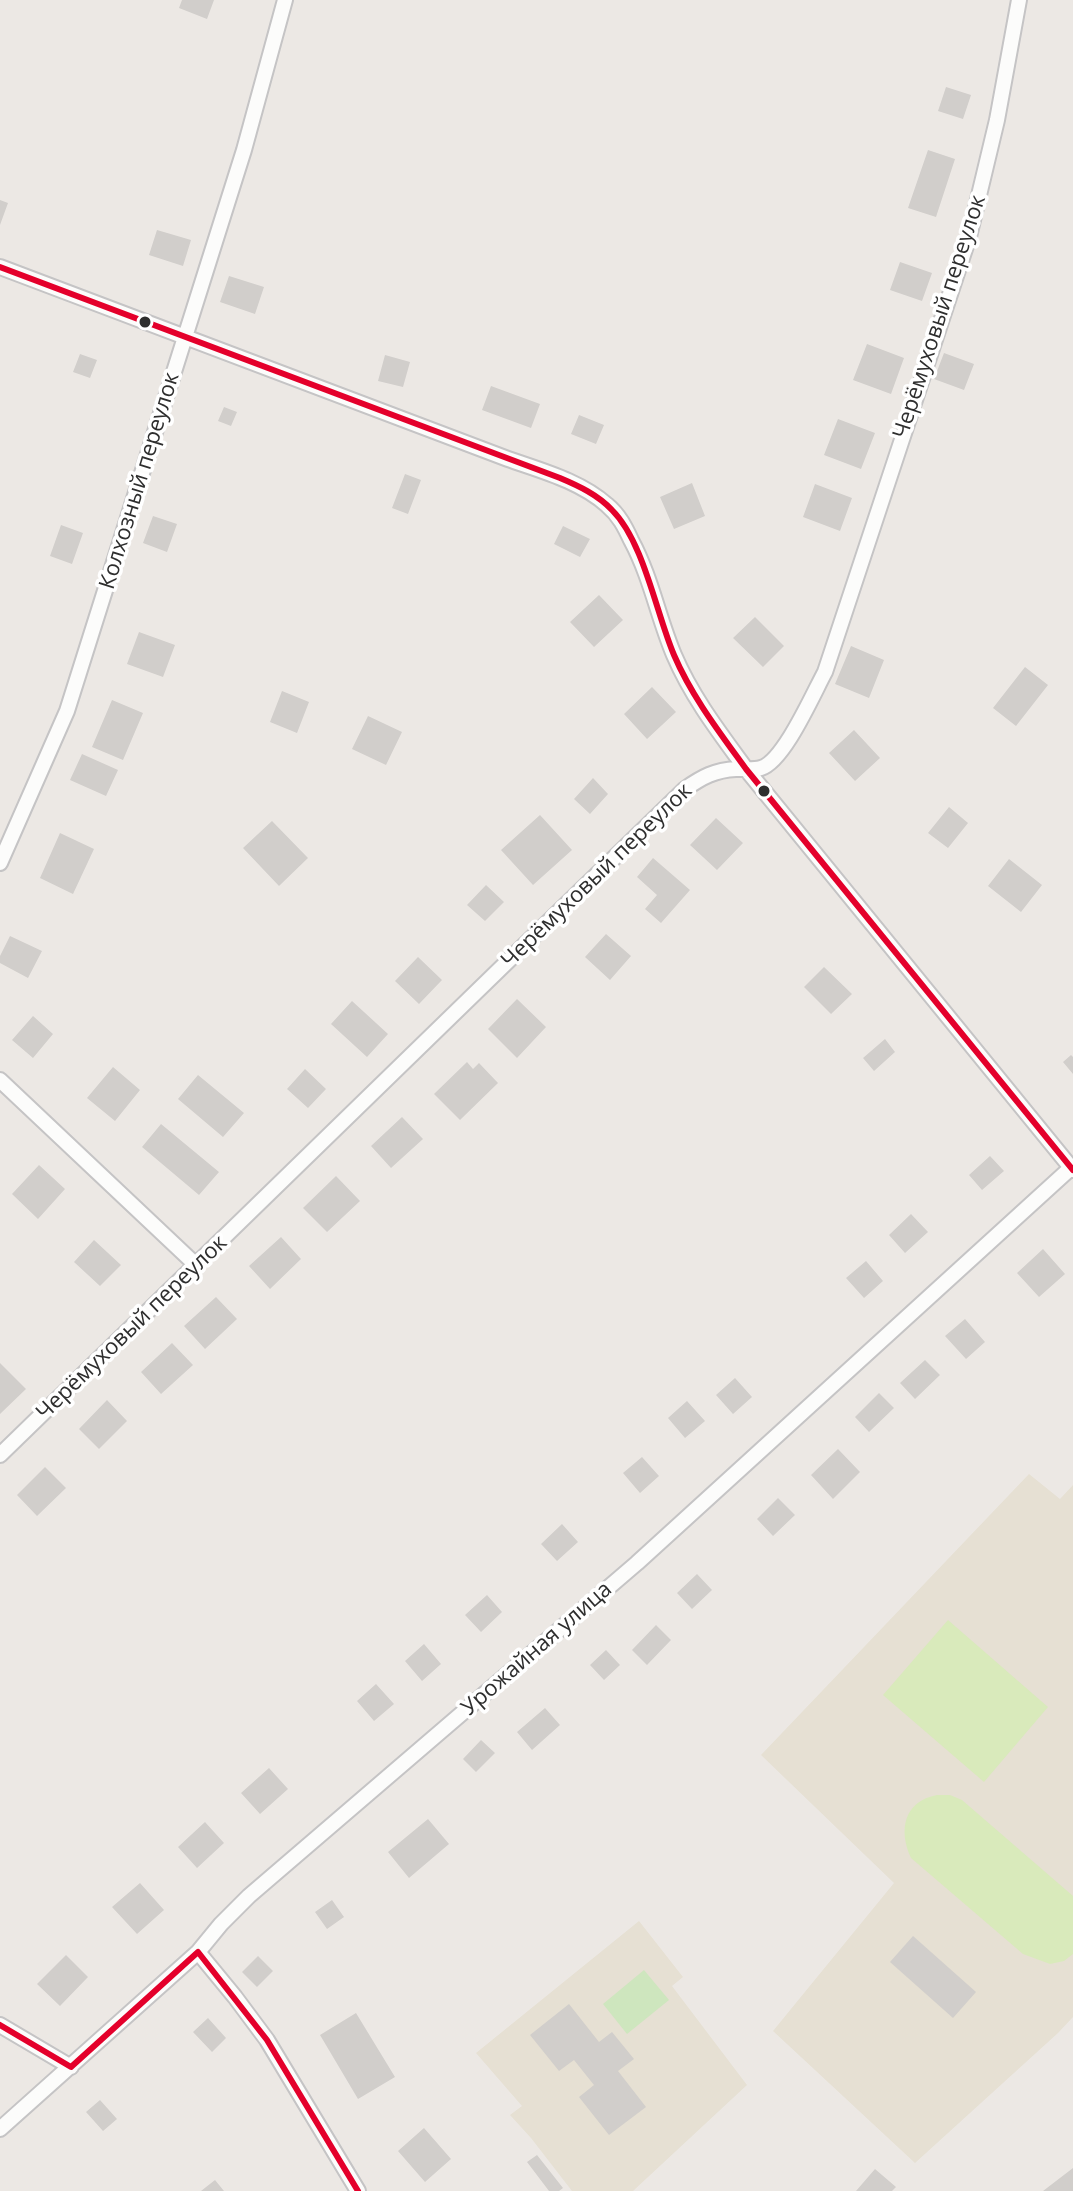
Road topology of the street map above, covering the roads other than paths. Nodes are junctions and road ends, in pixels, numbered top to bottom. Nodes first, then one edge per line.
1 (285, 0) edge
2 (1019, 0) edge
3 (0, 267) edge
4 (185, 337) junction
5 (746, 769) junction
6 (0, 863) edge
7 (0, 1080) edge
8 (1072, 1168) edge
9 (196, 1265) junction
10 (0, 1455) edge
11 (198, 1952) junction
12 (0, 2025) edge
13 (71, 2067) junction
14 (0, 2129) edge
15 (358, 2191) edge

1 - 4 street, Колхозный переулок
2 - 5 street, Черёмуховый переулок
3 - 4 street
4 - 5 street
4 - 6 street, Колхозный переулок
5 - 8 street
5 - 9 street, Черёмуховый переулок
7 - 9 street
8 - 11 street, Урожайная улица
9 - 10 street, Черёмуховый переулок
11 - 13 street, Урожайная улица
11 - 15 street
12 - 13 street
13 - 14 street, Урожайная улица

